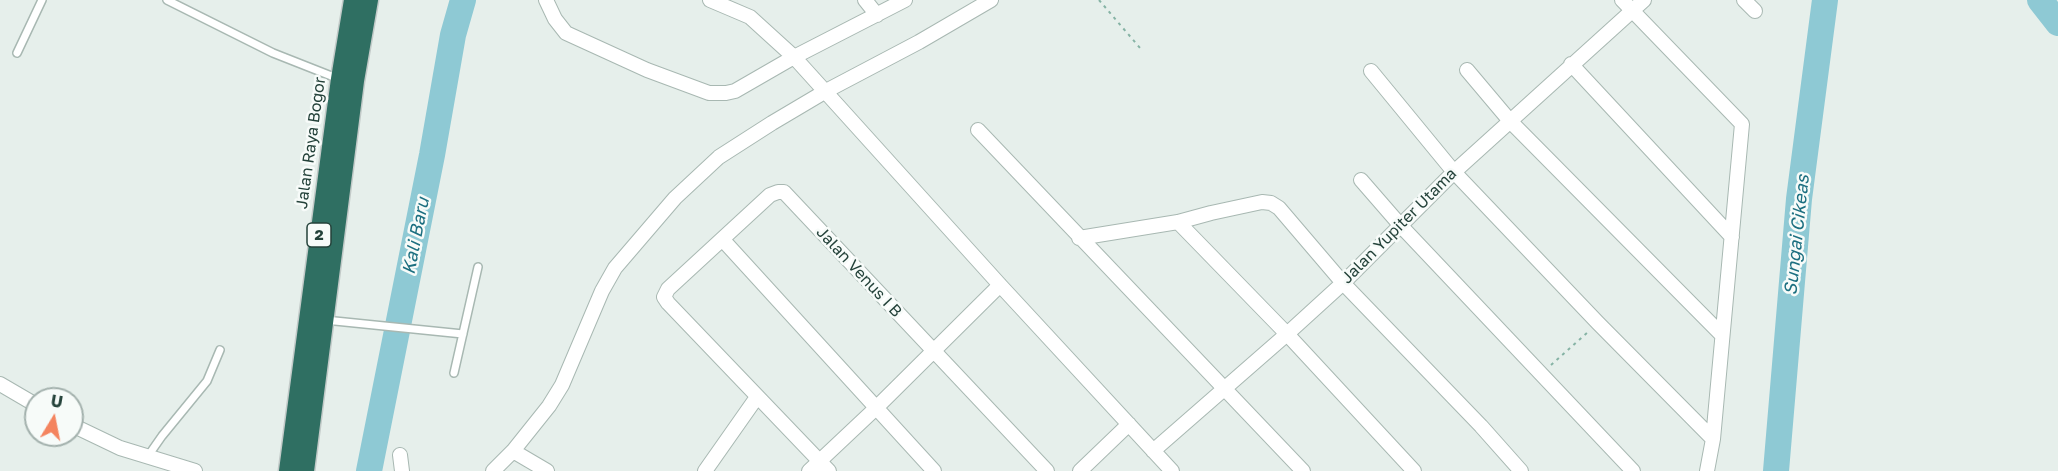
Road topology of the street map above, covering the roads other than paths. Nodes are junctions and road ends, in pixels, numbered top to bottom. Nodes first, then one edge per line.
1 (42, 0) edge
2 (167, 0) edge
3 (353, 0) edge
4 (369, 0) edge
5 (546, 0) edge
6 (710, 0) edge
7 (865, 0) edge
8 (992, 0) edge
9 (1622, 0) edge
10 (1644, 0) edge
11 (1744, 0) edge
12 (898, 2) edge
13 (1632, 11) junction
14 (1755, 11) dead end
15 (877, 15) junction
16 (17, 53) dead end
17 (794, 57) junction
18 (1571, 64) junction
19 (1467, 70) dead end
20 (1371, 71) dead end
21 (340, 79) junction
22 (826, 91) junction
23 (1510, 121) junction
24 (978, 130) dead end
25 (1454, 172) junction
26 (1361, 180) dead end
27 (1178, 222) junction
28 (1401, 226) junction
29 (1732, 237) junction
30 (1079, 238) junction
31 (723, 240) junction
32 (478, 267) dead end
33 (1343, 283) junction
34 (1000, 285) junction
35 (316, 320) junction
36 (463, 334) junction
37 (1287, 334) junction
38 (1722, 335) junction
39 (220, 350) dead end
40 (933, 352) junction
41 (454, 373) dead end
42 (0, 384) edge
43 (1225, 388) junction
44 (757, 397) junction
45 (24, 398) edge
46 (876, 408) junction
47 (1130, 424) junction
48 (84, 431) edge
49 (1713, 439) junction
50 (513, 451) junction
51 (1153, 451) junction
52 (400, 455) dead end
53 (148, 456) junction
54 (819, 460) junction
55 (528, 466) edge
56 (195, 471) edge
57 (288, 471) edge
58 (304, 471) edge
59 (402, 471) edge
60 (493, 471) edge
61 (547, 471) edge
62 (705, 471) edge
63 (809, 471) edge
64 (829, 471) edge
65 (934, 471) edge
66 (1047, 471) edge
67 (1080, 471) edge
68 (1173, 471) edge
69 (1304, 471) edge
70 (1414, 471) edge
71 (1521, 471) edge
72 (1633, 471) edge
73 (1707, 471) edge

1 - 16 lane
2 - 21 lane
3 - 21 highway, Jalan Raya Bogor / 2
4 - 35 highway, Jalan Raya Bogor / 2
5 - 17 street
6 - 17 street
7 - 15 street
8 - 22 street
9 - 13 street
10 - 13 street, Jalan Yupiter Utama
11 - 14 street
12 - 15 street
13 - 18 street, Jalan Yupiter Utama
13 - 29 street
15 - 17 street
17 - 22 street
18 - 23 street, Jalan Yupiter Utama
18 - 29 street
19 - 23 street
20 - 25 street
21 - 35 highway, Jalan Raya Bogor / 2
22 - 34 street
22 - 50 street
23 - 25 street, Jalan Yupiter Utama
23 - 38 street
24 - 30 street
25 - 28 street, Jalan Yupiter Utama
25 - 49 street
26 - 28 street
27 - 30 street
27 - 33 street
27 - 37 street
28 - 33 street, Jalan Yupiter Utama
28 - 72 street
29 - 38 street
30 - 43 street
31 - 40 street, Jalan Venus I B
31 - 44 street
31 - 46 street
32 - 36 lane
33 - 37 street, Jalan Yupiter Utama
33 - 71 street
34 - 40 street
34 - 47 street
35 - 36 lane
35 - 57 highway, Jalan Raya Bogor / 2
35 - 58 highway, Jalan Raya Bogor / 2
36 - 41 lane
37 - 43 street, Jalan Yupiter Utama
37 - 70 street
38 - 49 street
39 - 53 lane
40 - 46 street
40 - 66 street, Jalan Venus I B
42 - 45 street
43 - 51 street, Jalan Yupiter Utama
43 - 69 street
44 - 54 street
44 - 62 street
46 - 54 street
46 - 65 street
47 - 51 street
47 - 67 street
48 - 53 street
49 - 73 street
50 - 55 street
50 - 60 street
51 - 68 street
52 - 59 street
53 - 56 street
54 - 63 street
54 - 64 street
55 - 61 street

